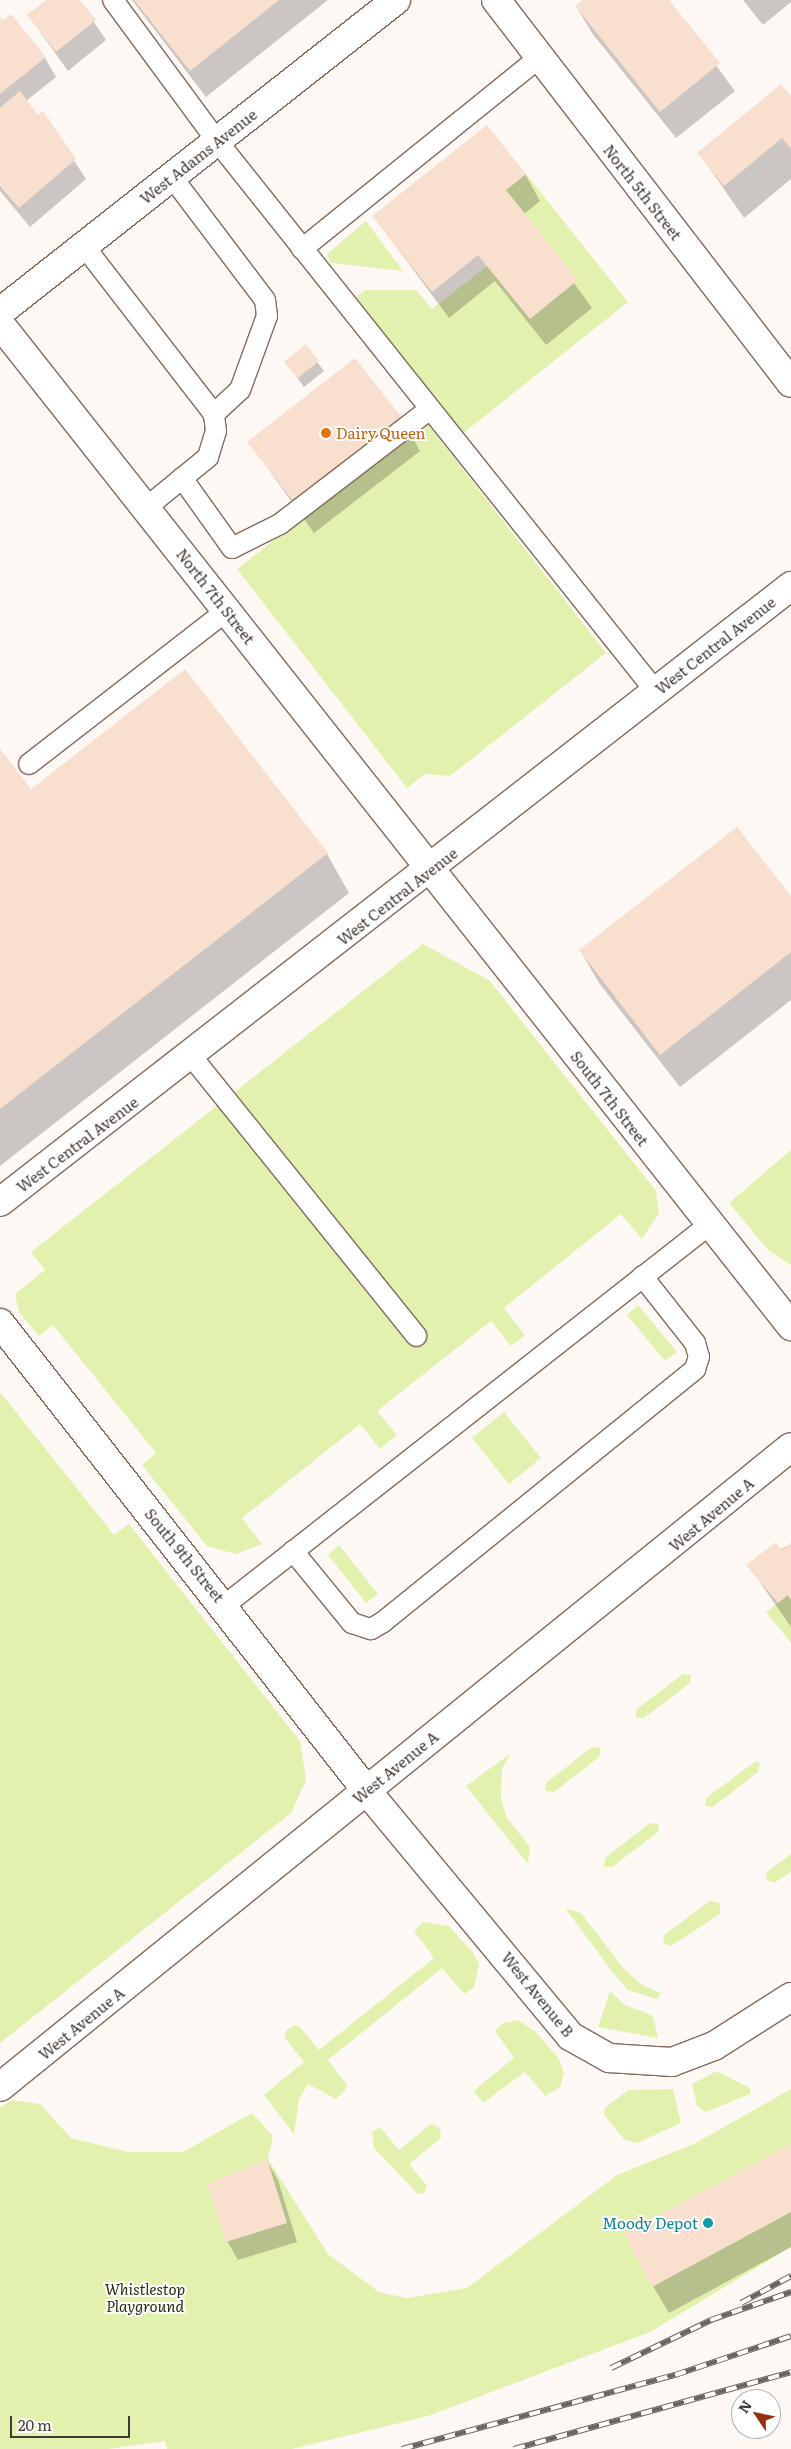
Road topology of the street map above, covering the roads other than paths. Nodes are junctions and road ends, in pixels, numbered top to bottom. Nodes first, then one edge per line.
1 (114, 0) edge
2 (396, 0) edge
3 (496, 0) edge
4 (540, 58) junction
5 (217, 141) junction
6 (172, 177) junction
7 (84, 246) junction
8 (302, 248) junction
9 (0, 312) edge
10 (0, 324) edge
11 (791, 383) edge
12 (430, 409) junction
13 (214, 414) junction
14 (182, 478) junction
15 (147, 507) junction
16 (791, 586) edge
17 (226, 611) junction
18 (656, 692) junction
19 (29, 764) dead end
20 (430, 869) junction
21 (192, 1057) junction
22 (0, 1202) edge
23 (709, 1225) junction
24 (642, 1276) junction
25 (0, 1323) edge
26 (791, 1326) edge
27 (416, 1336) dead end
28 (791, 1448) edge
29 (293, 1551) junction
30 (225, 1605) junction
31 (366, 1790) junction
32 (791, 1997) edge
33 (0, 2087) edge

1 - 5 lane
2 - 5 street, West Adams Avenue
3 - 4 street, North 5th Street
4 - 8 lane
4 - 11 street, North 5th Street
5 - 6 street, West Adams Avenue
5 - 8 lane
6 - 7 street, West Adams Avenue
6 - 13 lane
7 - 9 street, West Adams Avenue
7 - 13 lane
8 - 12 lane
10 - 15 street, North 7th Street
12 - 14 lane
12 - 18 lane
13 - 14 lane
14 - 15 lane
15 - 17 street, North 7th Street
16 - 18 street, West Central Avenue
17 - 19 lane
17 - 20 street, North 7th Street
18 - 20 street, West Central Avenue
20 - 21 street, West Central Avenue
20 - 23 street, South 7th Street
21 - 22 street, West Central Avenue
21 - 27 lane
23 - 24 lane
23 - 26 street, South 7th Street
24 - 29 lane
24 - 29 lane
25 - 30 street, South 9th Street
28 - 31 street, West Avenue A
29 - 30 lane
30 - 31 street, South 9th Street
31 - 32 street, West Avenue B
31 - 33 street, West Avenue A

